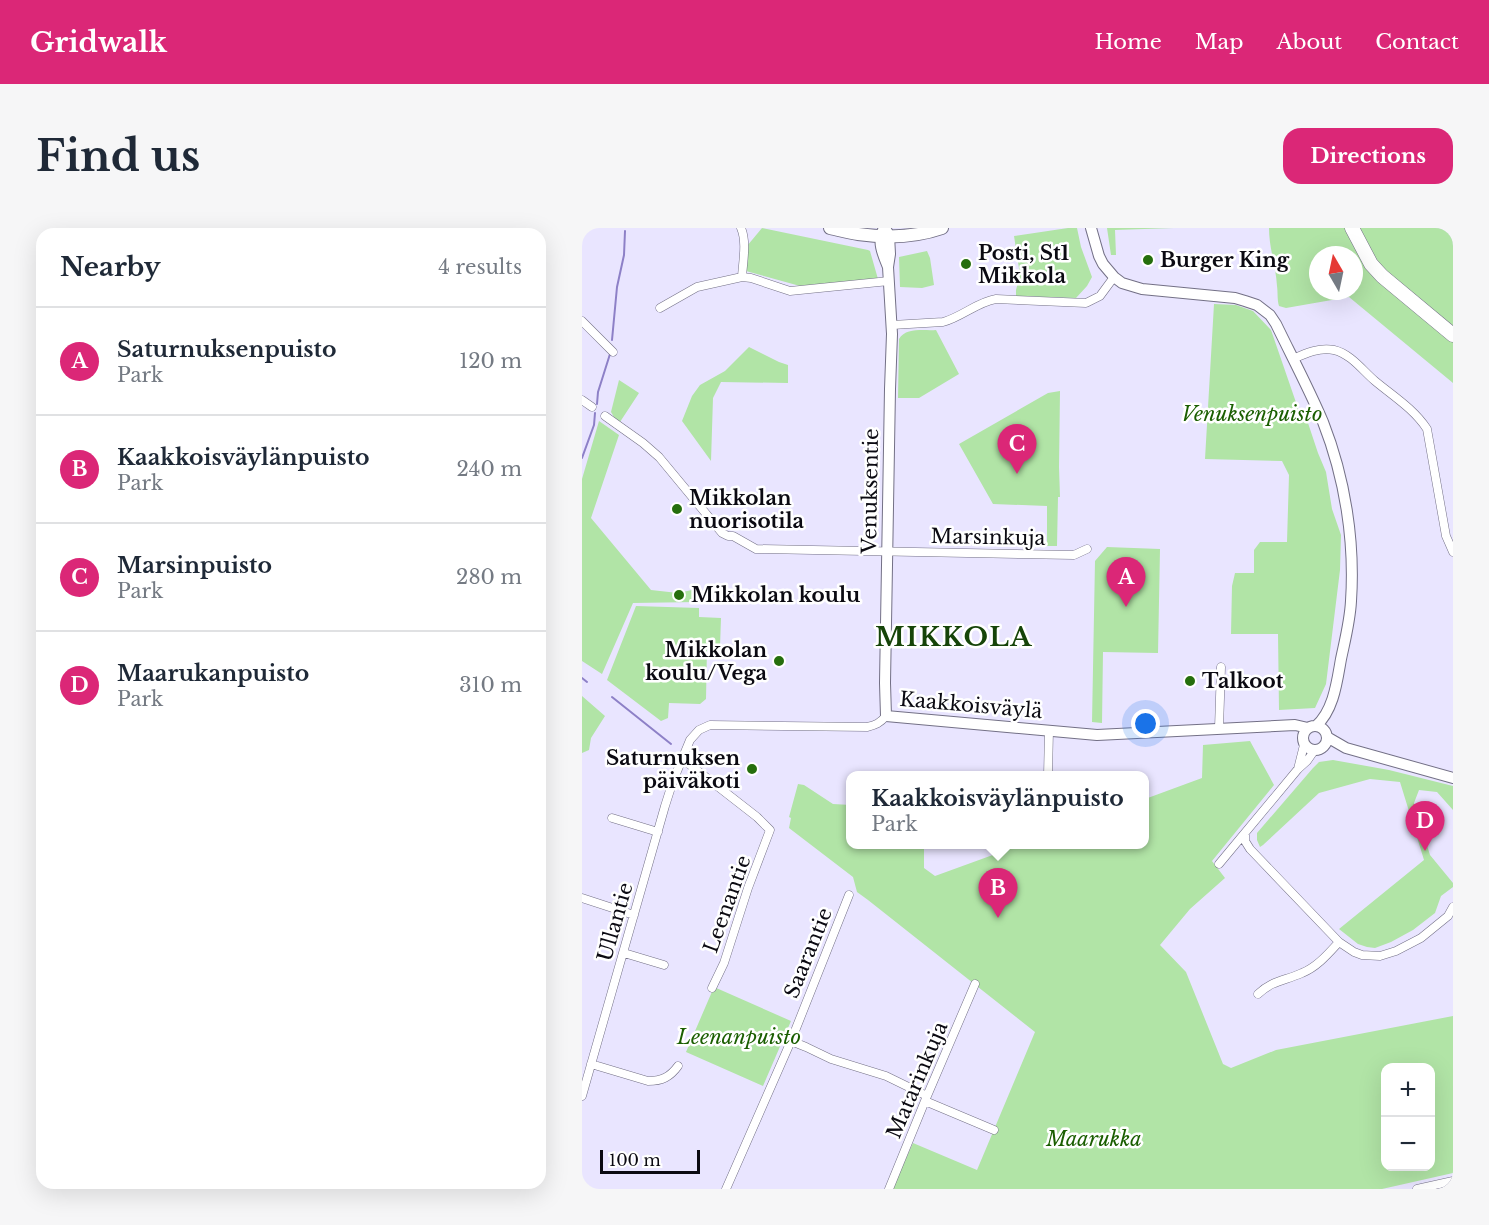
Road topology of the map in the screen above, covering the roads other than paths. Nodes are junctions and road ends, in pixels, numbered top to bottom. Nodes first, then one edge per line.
1 (741, 228) edge
2 (833, 228) edge
3 (853, 228) edge
4 (942, 228) edge
5 (1091, 228) edge
6 (1098, 228) edge
7 (1352, 228) edge
8 (885, 232) edge
9 (1097, 248) junction
10 (742, 277) junction
11 (1114, 277) junction
12 (889, 281) junction
13 (660, 308) dead end
14 (582, 321) edge
15 (892, 325) junction
16 (1453, 335) edge
17 (614, 352) dead end
18 (1293, 359) junction
19 (582, 400) edge
20 (592, 407) dead end
21 (605, 416) dead end
22 (1087, 549) dead end
23 (888, 552) junction
24 (1453, 552) edge
25 (1221, 667) dead end
26 (886, 716) junction
27 (1277, 726) junction
28 (1220, 728) junction
29 (1049, 730) junction
30 (1319, 730) junction
31 (1310, 746) junction
32 (1347, 748) junction
33 (683, 758) junction
34 (1048, 771) edge
35 (1453, 777) edge
36 (612, 818) dead end
37 (658, 832) junction
38 (1245, 833) junction
39 (1219, 864) dead end
40 (849, 895) dead end
41 (582, 898) edge
42 (1453, 907) edge
43 (634, 915) junction
44 (1339, 942) junction
45 (624, 953) junction
46 (664, 965) dead end
47 (975, 984) dead end
48 (712, 988) dead end
49 (1258, 994) dead end
50 (791, 1041) junction
51 (591, 1064) junction
52 (678, 1066) dead end
53 (582, 1096) edge
54 (926, 1098) junction
55 (994, 1130) dead end
56 (1453, 1181) edge
57 (726, 1189) edge
58 (889, 1189) edge
59 (1417, 1189) edge

1 - 10 street
2 - 3 main road
2 - 8 main road
4 - 8 main road
5 - 9 street
6 - 9 street
7 - 16 highway
8 - 12 street, Venuksentie
9 - 11 street
10 - 12 street
10 - 13 street
11 - 15 street
11 - 18 street
12 - 15 street, Venuksentie
14 - 17 street
15 - 23 street, Venuksentie
18 - 24 street
18 - 30 street
19 - 20 street
21 - 23 street, Marsinkuja
22 - 23 street, Marsinkuja
23 - 26 street, Venuksentie
25 - 28 street
26 - 29 street, Kaakkoisväylä
26 - 33 street, Kaakkoisväylä
27 - 28 street, Kaakkoisväylä
27 - 30 street, Kaakkoisväylä
27 - 31 street, Kaakkoisväylä
28 - 29 street, Kaakkoisväylä
29 - 34 street
30 - 31 street
30 - 31 street
30 - 32 street
31 - 32 street
31 - 38 street
32 - 35 street
33 - 37 street, Ullantie
33 - 48 street, Leenantie
36 - 37 street
37 - 43 street, Ullantie
38 - 39 street
38 - 44 street
40 - 50 street, Saarantie
41 - 43 street
42 - 44 street
43 - 45 street, Ullantie
44 - 49 street
45 - 46 street
45 - 51 street, Ullantie
47 - 54 street, Matarinkuja
50 - 54 street
50 - 57 street, Saarantie
51 - 52 street
51 - 53 street, Ullantie
54 - 55 street
54 - 58 street, Matarinkuja
56 - 59 street

